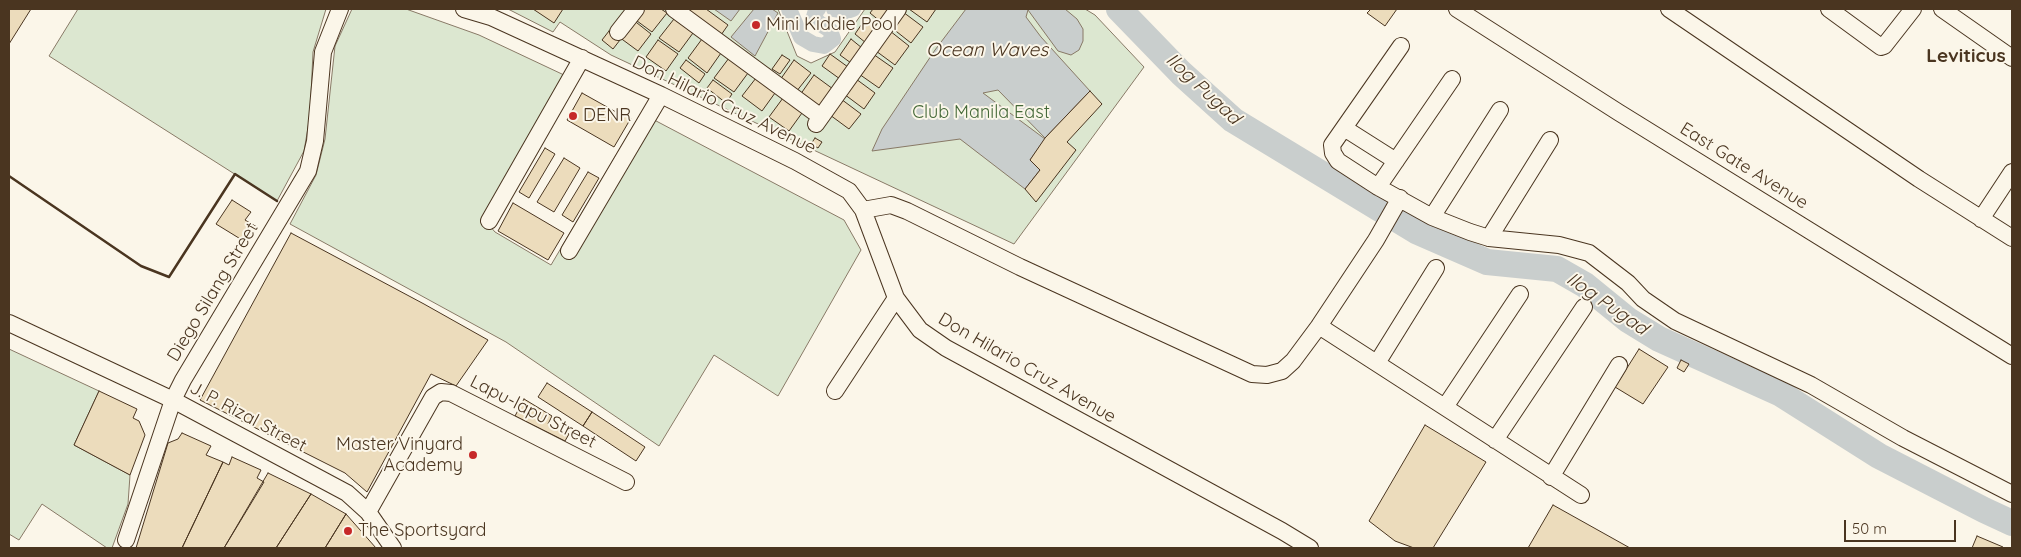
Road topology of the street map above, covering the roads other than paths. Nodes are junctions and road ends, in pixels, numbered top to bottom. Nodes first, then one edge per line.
1 (340, 9) edge
2 (464, 9) edge
3 (636, 9) edge
4 (674, 9) edge
5 (898, 9) edge
6 (1456, 9) edge
7 (1669, 9) edge
8 (1829, 9) edge
9 (1913, 9) edge
10 (1942, 9) edge
11 (618, 32) dead end
12 (1401, 46) dead end
13 (582, 58) junction
14 (2012, 58) edge
15 (1452, 79) dead end
16 (661, 95) junction
17 (1500, 110) dead end
18 (1344, 128) junction
19 (1550, 140) dead end
20 (1396, 161) junction
21 (2012, 172) edge
22 (1378, 187) junction
23 (1397, 205) junction
24 (863, 210) junction
25 (1432, 217) junction
26 (1980, 219) junction
27 (489, 220) dead end
28 (1489, 238) junction
29 (2012, 238) edge
30 (569, 251) dead end
31 (1436, 268) dead end
32 (1520, 294) dead end
33 (896, 298) junction
34 (1584, 307) dead end
35 (9, 323) edge
36 (1319, 326) junction
37 (2012, 356) edge
38 (1377, 362) junction
39 (1619, 364) dead end
40 (835, 391) dead end
41 (173, 400) junction
42 (1445, 408) junction
43 (1495, 440) junction
44 (1551, 476) junction
45 (626, 482) dead end
46 (2012, 494) edge
47 (1581, 495) dead end
48 (368, 512) junction
49 (126, 540) dead end
50 (393, 548) edge
51 (1310, 548) edge

1 - 41 street, Diego Silang Street
2 - 13 street, Don Hilario Cruz Avenue
3 - 11 street
4 - 5 street
6 - 37 street, East Gate Avenue
7 - 26 street
8 - 9 street
10 - 14 street
12 - 18 street
13 - 16 street, Don Hilario Cruz Avenue
13 - 27 street
15 - 20 street
16 - 24 street, Don Hilario Cruz Avenue
16 - 30 street
17 - 25 street
18 - 20 street
18 - 22 street
19 - 28 street
20 - 22 street
21 - 26 street
22 - 23 street
23 - 25 street
23 - 36 street
24 - 33 street, Don Hilario Cruz Avenue
24 - 36 street
25 - 28 street
26 - 29 street
28 - 46 street
31 - 38 street
32 - 42 street
33 - 40 street
33 - 51 street, Don Hilario Cruz Avenue
34 - 43 street
35 - 41 street, J. P. Rizal Street
36 - 38 street
38 - 42 street
39 - 44 street
41 - 48 street, J. P. Rizal Street
41 - 49 street, Diego Silang Street
42 - 43 street
43 - 44 street
44 - 47 street
45 - 48 street, Lapu-lapu Street
48 - 50 street, J. P. Rizal Street

